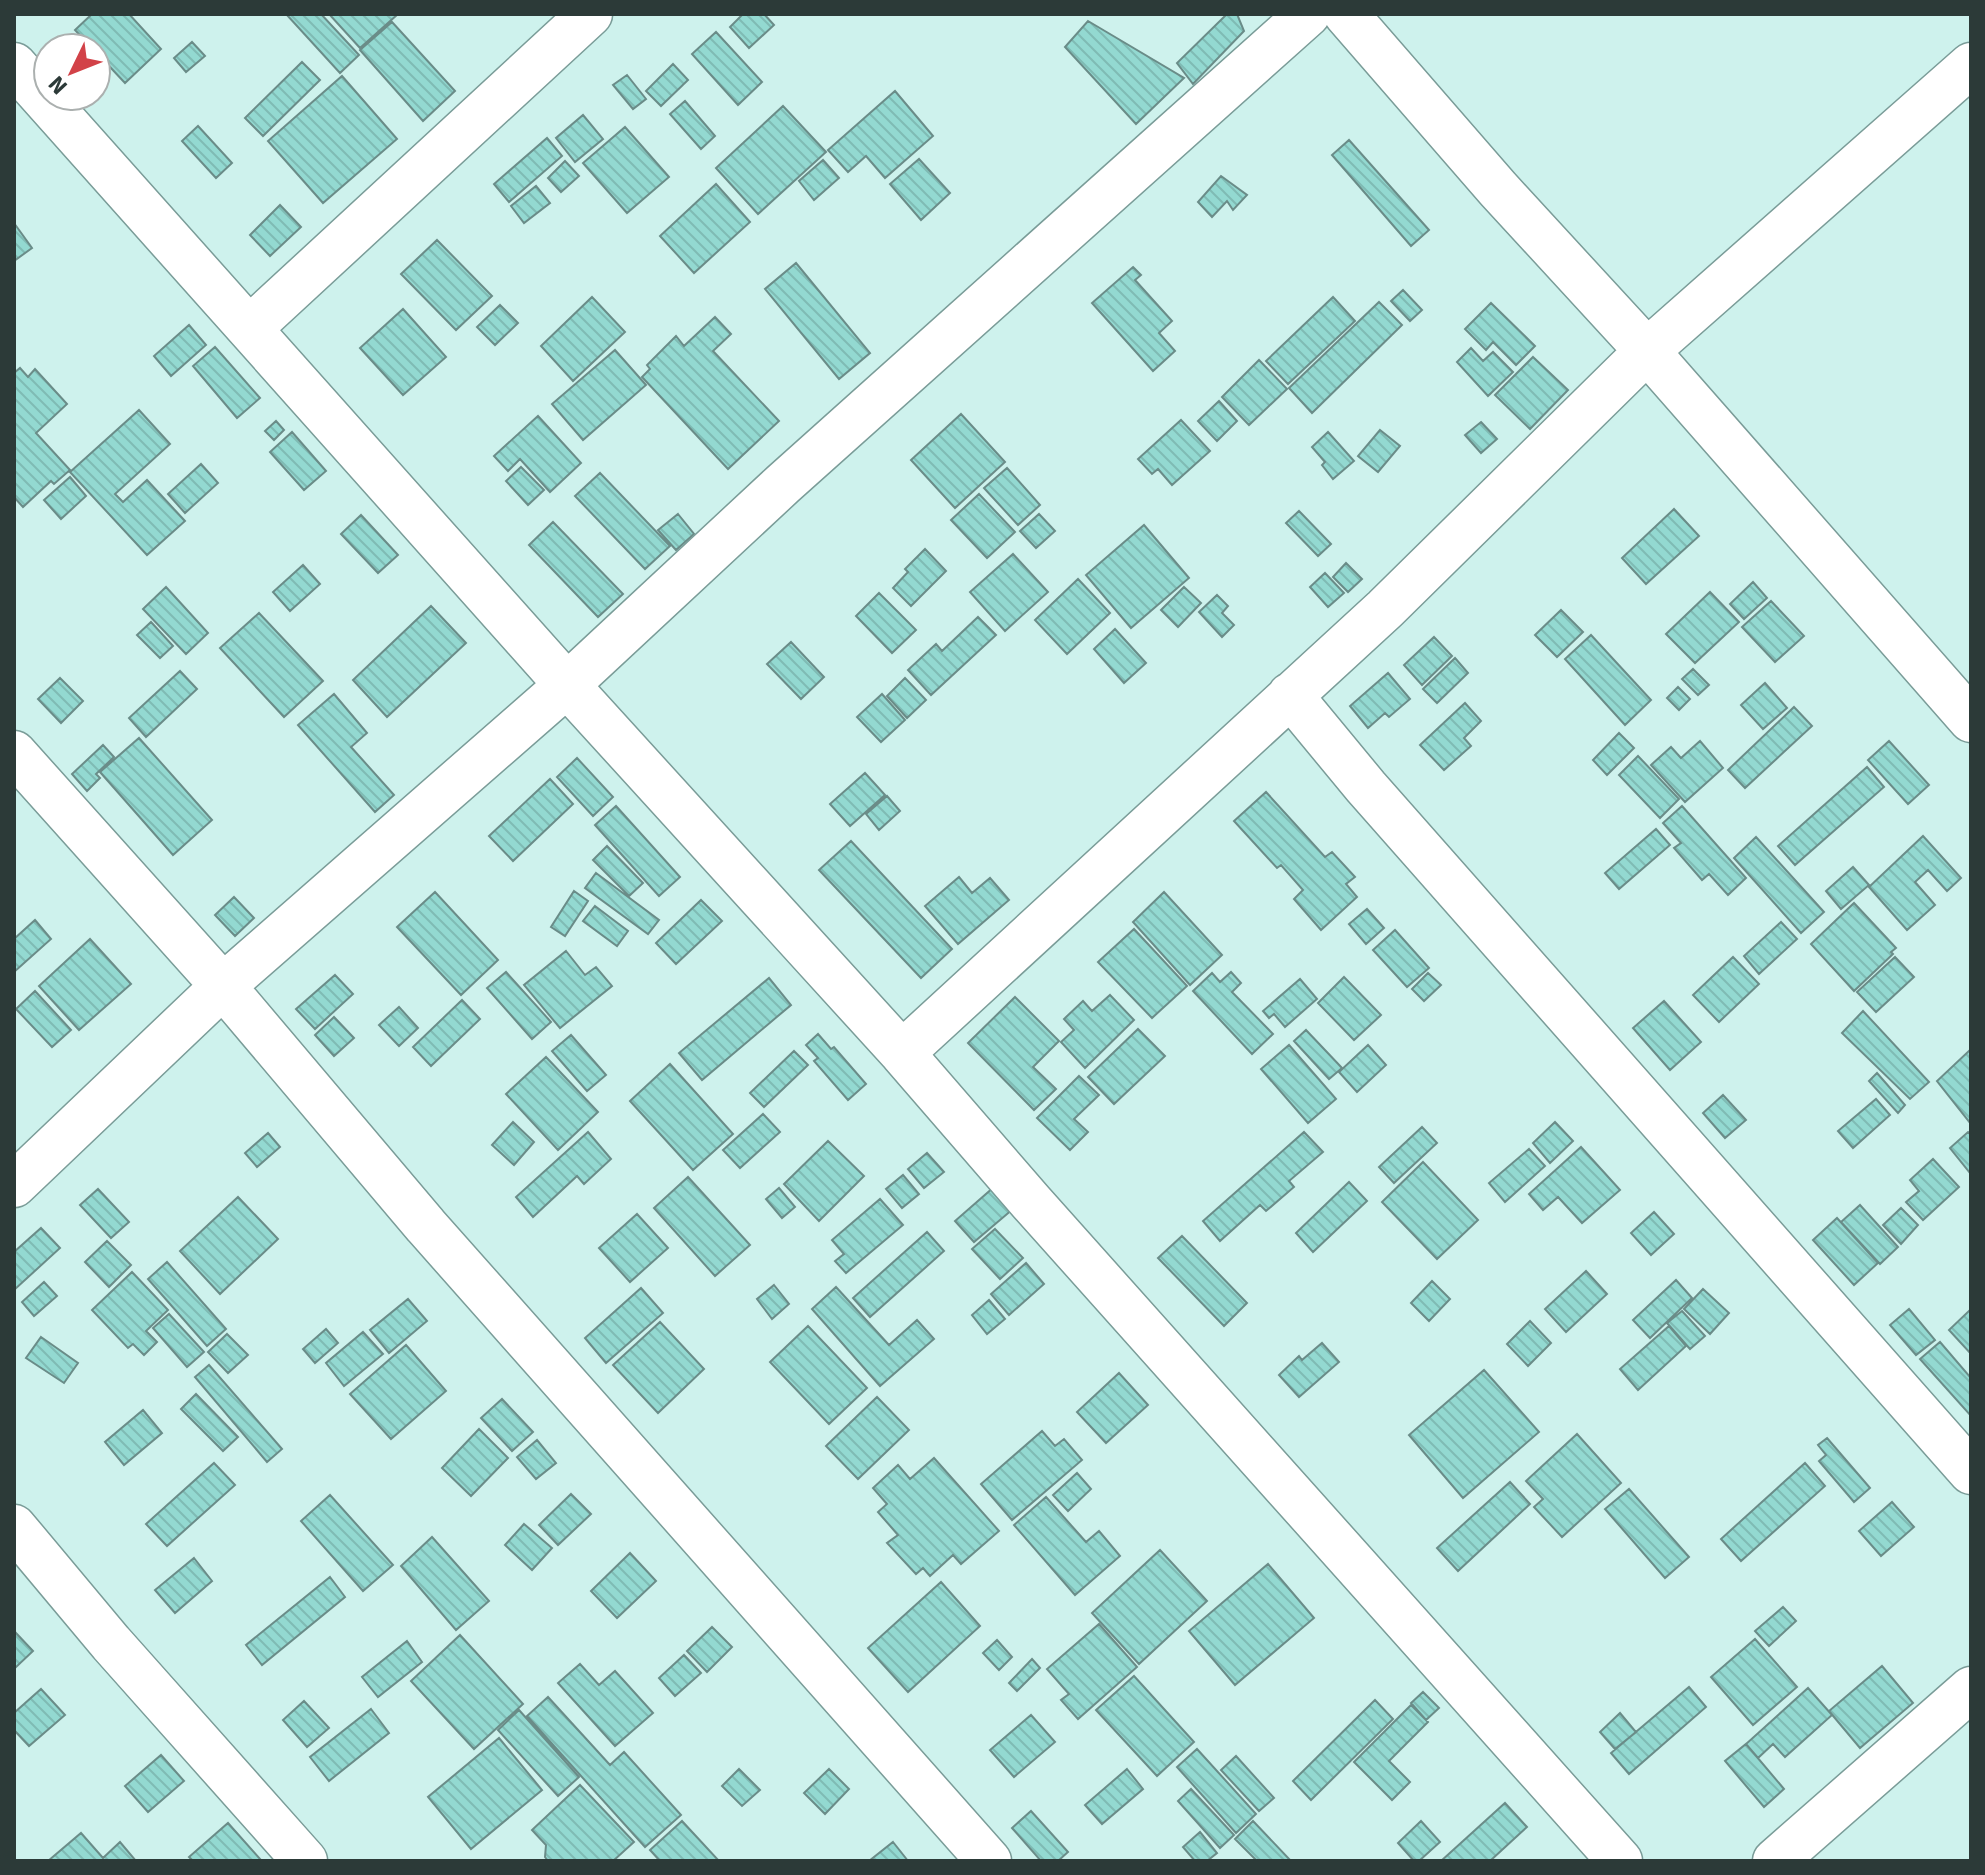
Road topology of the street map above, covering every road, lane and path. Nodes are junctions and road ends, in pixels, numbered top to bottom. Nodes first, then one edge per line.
1 (590, 14) edge
2 (1308, 14) edge
3 (1346, 14) edge
4 (14, 65) edge
5 (1971, 65) edge
6 (250, 328) junction
7 (1647, 351) junction
8 (567, 685) junction
9 (1290, 695) junction
10 (1967, 706) edge
11 (14, 753) edge
12 (223, 986) junction
13 (902, 1053) junction
14 (14, 1185) edge
15 (1971, 1472) edge
16 (14, 1527) edge
17 (1971, 1689) edge
18 (305, 1861) edge
19 (989, 1861) edge
20 (1620, 1861) edge
21 (1775, 1861) edge

1 - 6 street
2 - 8 street
3 - 7 street
4 - 6 street
5 - 7 street
6 - 8 street
7 - 9 street
7 - 10 street
8 - 12 street
8 - 13 street
9 - 13 street
9 - 15 street
11 - 12 street
12 - 14 street
12 - 19 street
13 - 20 street
16 - 18 street
17 - 21 street

